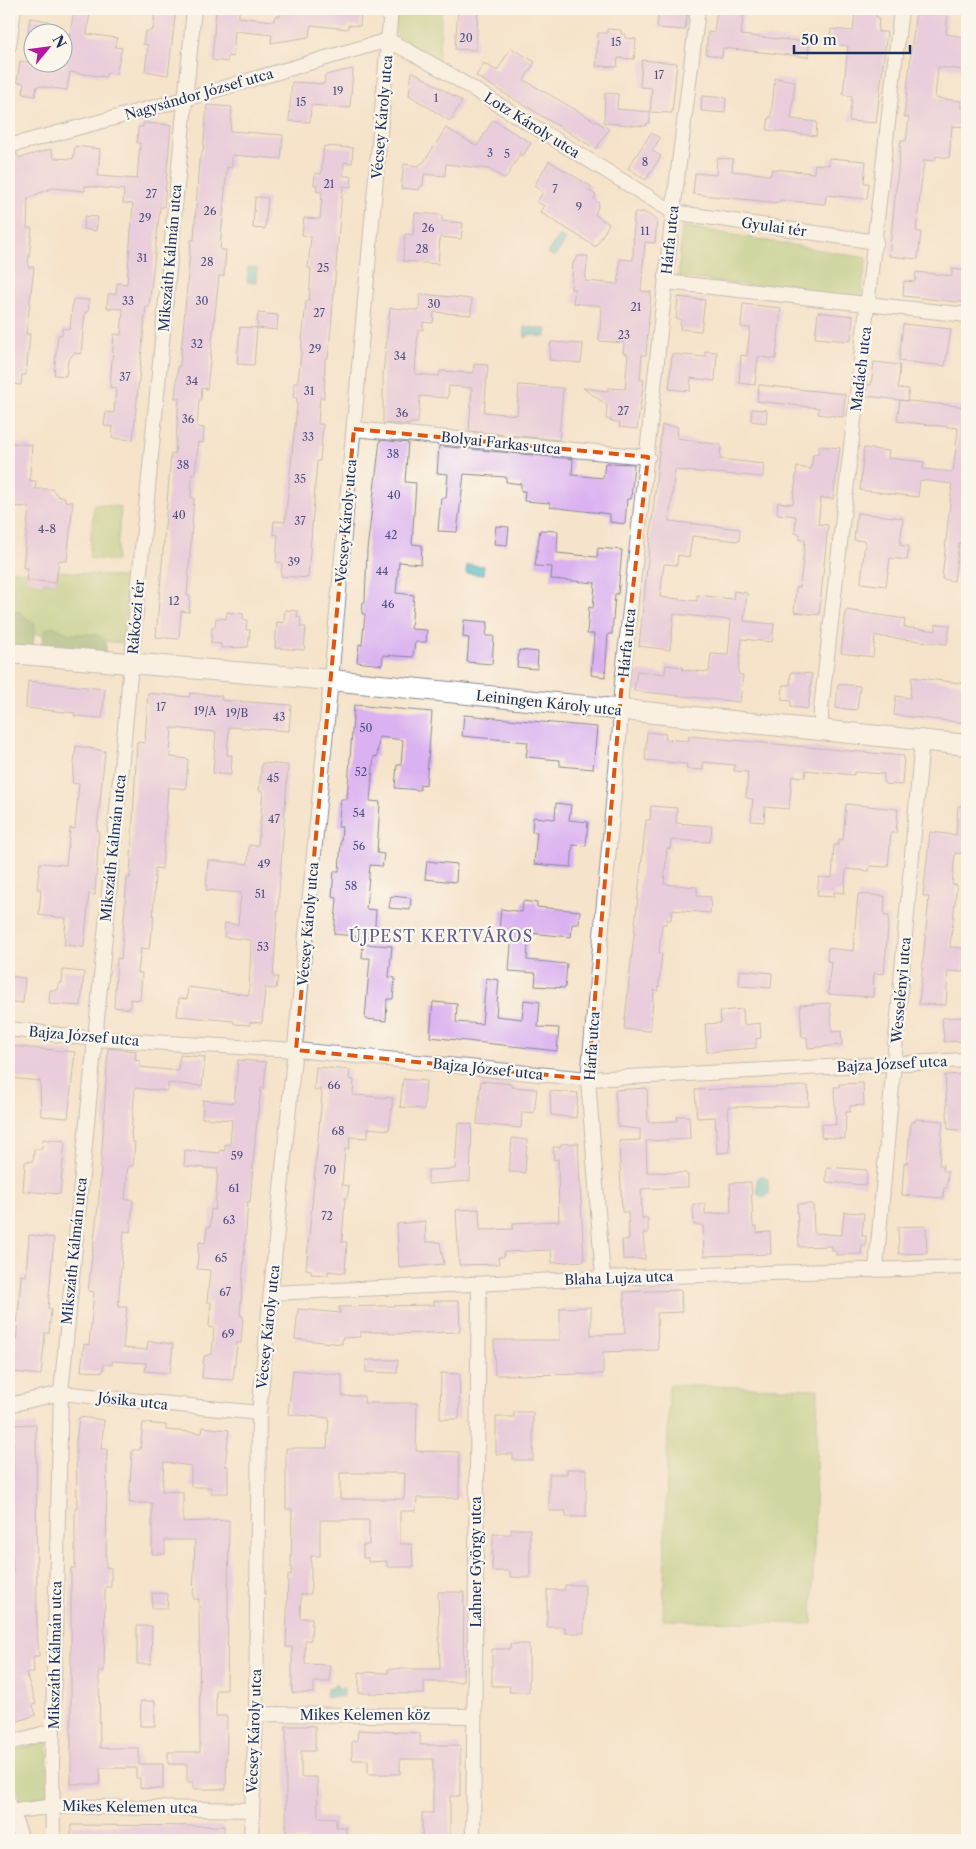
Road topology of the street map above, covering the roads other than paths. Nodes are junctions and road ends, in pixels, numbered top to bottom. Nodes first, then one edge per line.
1 (14, 9) edge
2 (194, 9) edge
3 (391, 9) edge
4 (698, 9) edge
5 (901, 9) edge
6 (388, 40) junction
7 (9, 46) edge
8 (185, 99) junction
9 (9, 146) edge
10 (673, 212) junction
11 (876, 242) junction
12 (666, 282) junction
13 (868, 304) junction
14 (967, 315) edge
15 (354, 429) junction
16 (648, 457) junction
17 (146, 508) joint
18 (9, 653) edge
19 (131, 663) junction
20 (331, 680) junction
21 (622, 711) junction
22 (821, 730) junction
23 (922, 740) junction
24 (967, 745) edge
25 (9, 1029) edge
26 (95, 1039) junction
27 (296, 1050) junction
28 (967, 1060) edge
29 (894, 1063) junction
30 (588, 1079) junction
31 (967, 1267) edge
32 (876, 1269) junction
33 (603, 1278) junction
34 (478, 1285) junction
35 (271, 1294) junction
36 (61, 1393) junction
37 (9, 1405) edge
38 (259, 1413) junction
39 (256, 1714) junction
40 (474, 1716) junction
41 (53, 1731) junction
42 (9, 1744) edge
43 (54, 1806) junction
44 (10, 1808) edge
45 (251, 1810) junction
46 (22, 1840) edge
47 (54, 1840) edge
48 (251, 1840) edge
49 (473, 1840) edge

1 - 7 street
2 - 8 street, Mikszáth Kálmán utca
3 - 6 street, Vécsey Károly utca
4 - 10 street, Hárfa utca
5 - 11 street, Madách utca
6 - 8 street, Nagysándor József utca
6 - 10 street, Lotz Károly utca
6 - 15 street, Vécsey Károly utca
8 - 9 street, Nagysándor József utca
8 - 17 street, Mikszáth Kálmán utca
10 - 11 street, Gyulai tér
10 - 12 street, Hárfa utca
11 - 13 street, Madách utca
12 - 13 street
12 - 16 street, Hárfa utca
13 - 14 street
13 - 22 street, Madách utca
15 - 16 street, Bolyai Farkas utca
15 - 20 street, Vécsey Károly utca
16 - 21 street, Hárfa utca
17 - 19 street, Rákóczi tér
18 - 19 street, Rákóczi tér
19 - 20 street, Leiningen Károly utca
19 - 26 street, Mikszáth Kálmán utca
20 - 21 street, Leiningen Károly utca
20 - 27 street, Vécsey Károly utca
21 - 22 street, Leiningen Károly utca
21 - 30 street, Hárfa utca
22 - 23 street, Leiningen Károly utca
23 - 24 street, Leiningen Károly utca
23 - 29 street, Wesselényi utca
25 - 26 street, Bajza József utca
26 - 27 street, Bajza József utca
26 - 36 street, Mikszáth Kálmán utca
27 - 30 street, Bajza József utca
27 - 35 street, Vécsey Károly utca
28 - 29 street, Bajza József utca
29 - 30 street, Bajza József utca
29 - 32 street, Wesselényi utca
30 - 33 street, Hárfa utca
31 - 32 street, Blaha Lujza utca
32 - 33 street, Blaha Lujza utca
33 - 34 street, Blaha Lujza utca
34 - 35 street, Blaha Lujza utca
34 - 40 street, Lahner György utca
35 - 38 street, Vécsey Károly utca
36 - 37 street, Jósika utca
36 - 38 street, Jósika utca
36 - 41 street, Mikszáth Kálmán utca
38 - 39 street, Vécsey Károly utca
39 - 40 street, Mikes Kelemen köz
39 - 45 street, Vécsey Károly utca
40 - 49 street, Lahner György utca
41 - 42 street
41 - 43 street, Mikszáth Kálmán utca
43 - 44 street, Mikes Kelemen utca
43 - 45 street, Mikes Kelemen utca
43 - 47 street, Mikszáth Kálmán utca
44 - 46 street
45 - 48 street, Vécsey Károly utca

